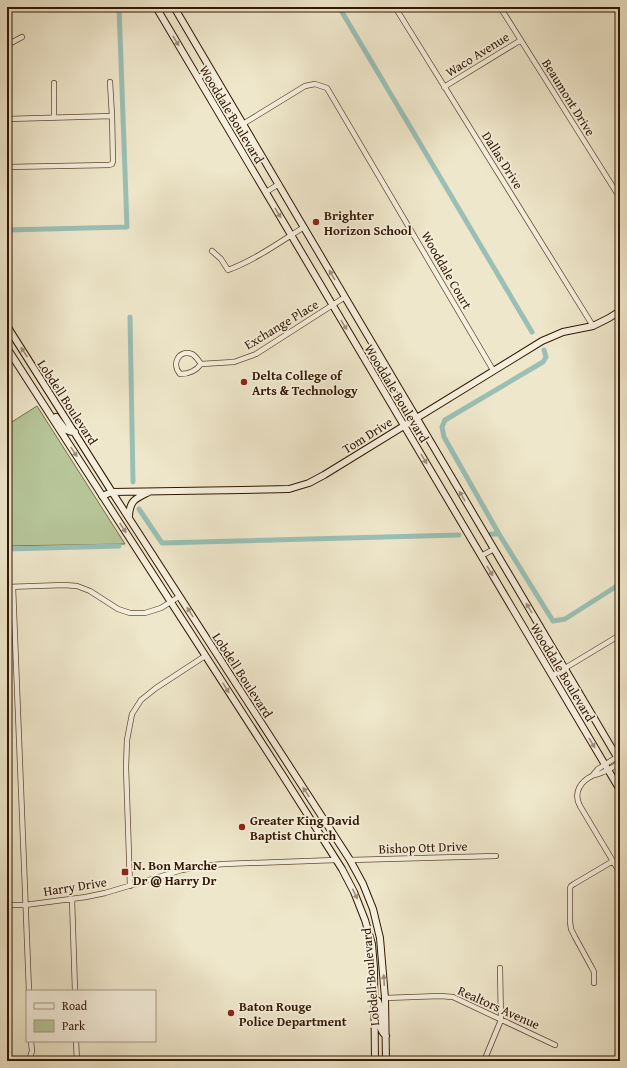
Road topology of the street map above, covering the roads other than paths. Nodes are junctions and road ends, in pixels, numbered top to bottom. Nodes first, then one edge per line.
1 (156, 7) edge
2 (174, 7) edge
3 (394, 7) edge
4 (500, 7) edge
5 (22, 36) dead end
6 (521, 40) junction
7 (7, 46) edge
8 (211, 70) junction
9 (198, 78) junction
10 (110, 82) dead end
11 (54, 83) dead end
12 (444, 87) junction
13 (112, 116) junction
14 (54, 118) junction
15 (7, 119) edge
16 (243, 124) junction
17 (7, 167) edge
18 (279, 184) junction
19 (266, 192) junction
20 (620, 198) edge
21 (304, 226) junction
22 (291, 235) junction
23 (212, 251) dead end
24 (345, 297) junction
25 (332, 305) junction
26 (620, 311) edge
27 (7, 326) edge
28 (593, 326) junction
29 (7, 348) edge
30 (201, 364) junction
31 (493, 370) junction
32 (44, 385) junction
33 (35, 392) junction
34 (48, 412) junction
35 (416, 418) junction
36 (404, 425) junction
37 (74, 432) junction
38 (151, 491) junction
39 (112, 492) junction
40 (102, 496) junction
41 (129, 516) junction
42 (494, 549) junction
43 (481, 556) junction
44 (7, 587) edge
45 (13, 587) junction
46 (180, 596) junction
47 (171, 602) junction
48 (200, 628) junction
49 (191, 634) junction
50 (620, 635) edge
51 (205, 656) junction
52 (565, 668) junction
53 (552, 676) junction
54 (619, 760) edge
55 (286, 762) junction
56 (606, 767) junction
57 (277, 768) junction
58 (620, 790) edge
59 (496, 856) dead end
60 (336, 860) junction
61 (350, 860) junction
62 (613, 861) junction
63 (620, 873) edge
64 (130, 886) junction
65 (72, 899) junction
66 (7, 905) edge
67 (25, 905) junction
68 (500, 968) dead end
69 (594, 983) dead end
70 (29, 990) edge
71 (75, 990) edge
72 (374, 998) junction
73 (384, 998) junction
74 (501, 1020) junction
75 (386, 1036) junction
76 (32, 1042) edge
77 (76, 1042) edge
78 (555, 1045) dead end
79 (29, 1061) edge
80 (77, 1061) edge
81 (375, 1061) edge
82 (386, 1061) edge
83 (484, 1061) edge

1 -> 9 street, Wooddale Boulevard
2 - 8 street, Wooddale Boulevard
3 - 12 street, Dallas Drive
4 - 6 street, Beaumont Drive
5 - 7 street
6 - 12 street, Waco Avenue
6 - 20 street, Beaumont Drive
8 - 9 street
8 - 16 street, Wooddale Boulevard
9 - 19 street, Wooddale Boulevard
10 - 13 street
11 - 14 street
12 - 28 street, Dallas Drive
13 - 14 street
13 - 17 street
14 - 15 street
16 - 18 street, Wooddale Boulevard
16 - 31 street, Wooddale Court
18 - 19 street
18 - 21 street, Wooddale Boulevard
19 -> 22 street, Wooddale Boulevard
21 - 22 street
24 -> 21 street, Wooddale Boulevard
22 - 23 street
22 - 25 street, Wooddale Boulevard
24 - 25 street, Exchange Place
24 - 35 street, Wooddale Boulevard
25 - 30 street, Exchange Place
25 -> 36 street, Wooddale Boulevard
26 - 28 street, Tom Drive
32 -> 27 street, Lobdell Boulevard
28 - 31 street, Tom Drive
29 - 33 street, Lobdell Boulevard
30 - 30 street, Exchange Place
31 - 35 street, Tom Drive
32 - 33 street
32 - 37 street, Lobdell Boulevard
33 - 34 street, Lobdell Boulevard
34 - 37 street
34 -> 40 street, Lobdell Boulevard
35 - 36 street, Tom Drive
42 -> 35 street, Wooddale Boulevard
36 - 38 street, Tom Drive
36 -> 43 street, Wooddale Boulevard
37 - 39 street, Lobdell Boulevard
38 - 39 street, Tom Drive
38 - 41 street
39 - 40 street, Tom Drive
39 - 41 street, Lobdell Boulevard
40 -> 47 street, Lobdell Boulevard
41 - 46 street, Lobdell Boulevard
42 - 43 street
52 -> 42 street, Wooddale Boulevard
43 -> 53 street, Wooddale Boulevard
44 - 45 street
45 - 47 street
45 - 67 street
46 - 47 street
48 -> 46 street, Lobdell Boulevard
47 - 49 street, Lobdell Boulevard
48 - 49 street
48 - 55 street, Lobdell Boulevard
49 - 51 street, Lobdell Boulevard
50 - 52 street
51 -> 57 street, Lobdell Boulevard
51 - 64 street
52 - 53 street
52 - 54 street, Wooddale Boulevard
53 -> 56 street, Wooddale Boulevard
54 - 56 street
55 - 57 street
61 -> 55 street, Lobdell Boulevard
56 - 58 street, Wooddale Boulevard
56 - 62 street
57 - 60 street, Lobdell Boulevard
59 - 61 street, Bishop Ott Drive
60 - 61 street
60 - 64 street, Harry Drive
60 -> 72 street, Lobdell Boulevard
73 -> 61 street, Lobdell Boulevard
62 - 63 street
62 - 69 street
64 - 65 street, Harry Drive
65 - 67 street, Harry Drive
65 - 71 street
66 - 67 street, Harry Drive
67 - 70 street
68 - 74 street
72 - 73 street
72 - 75 street
72 - 81 street, Lobdell Boulevard
73 - 74 street, Realtors Avenue
73 - 75 street, Lobdell Boulevard
74 - 78 street, Realtors Avenue
74 - 83 street
75 - 82 street, Lobdell Boulevard
76 - 79 street
77 - 80 street

